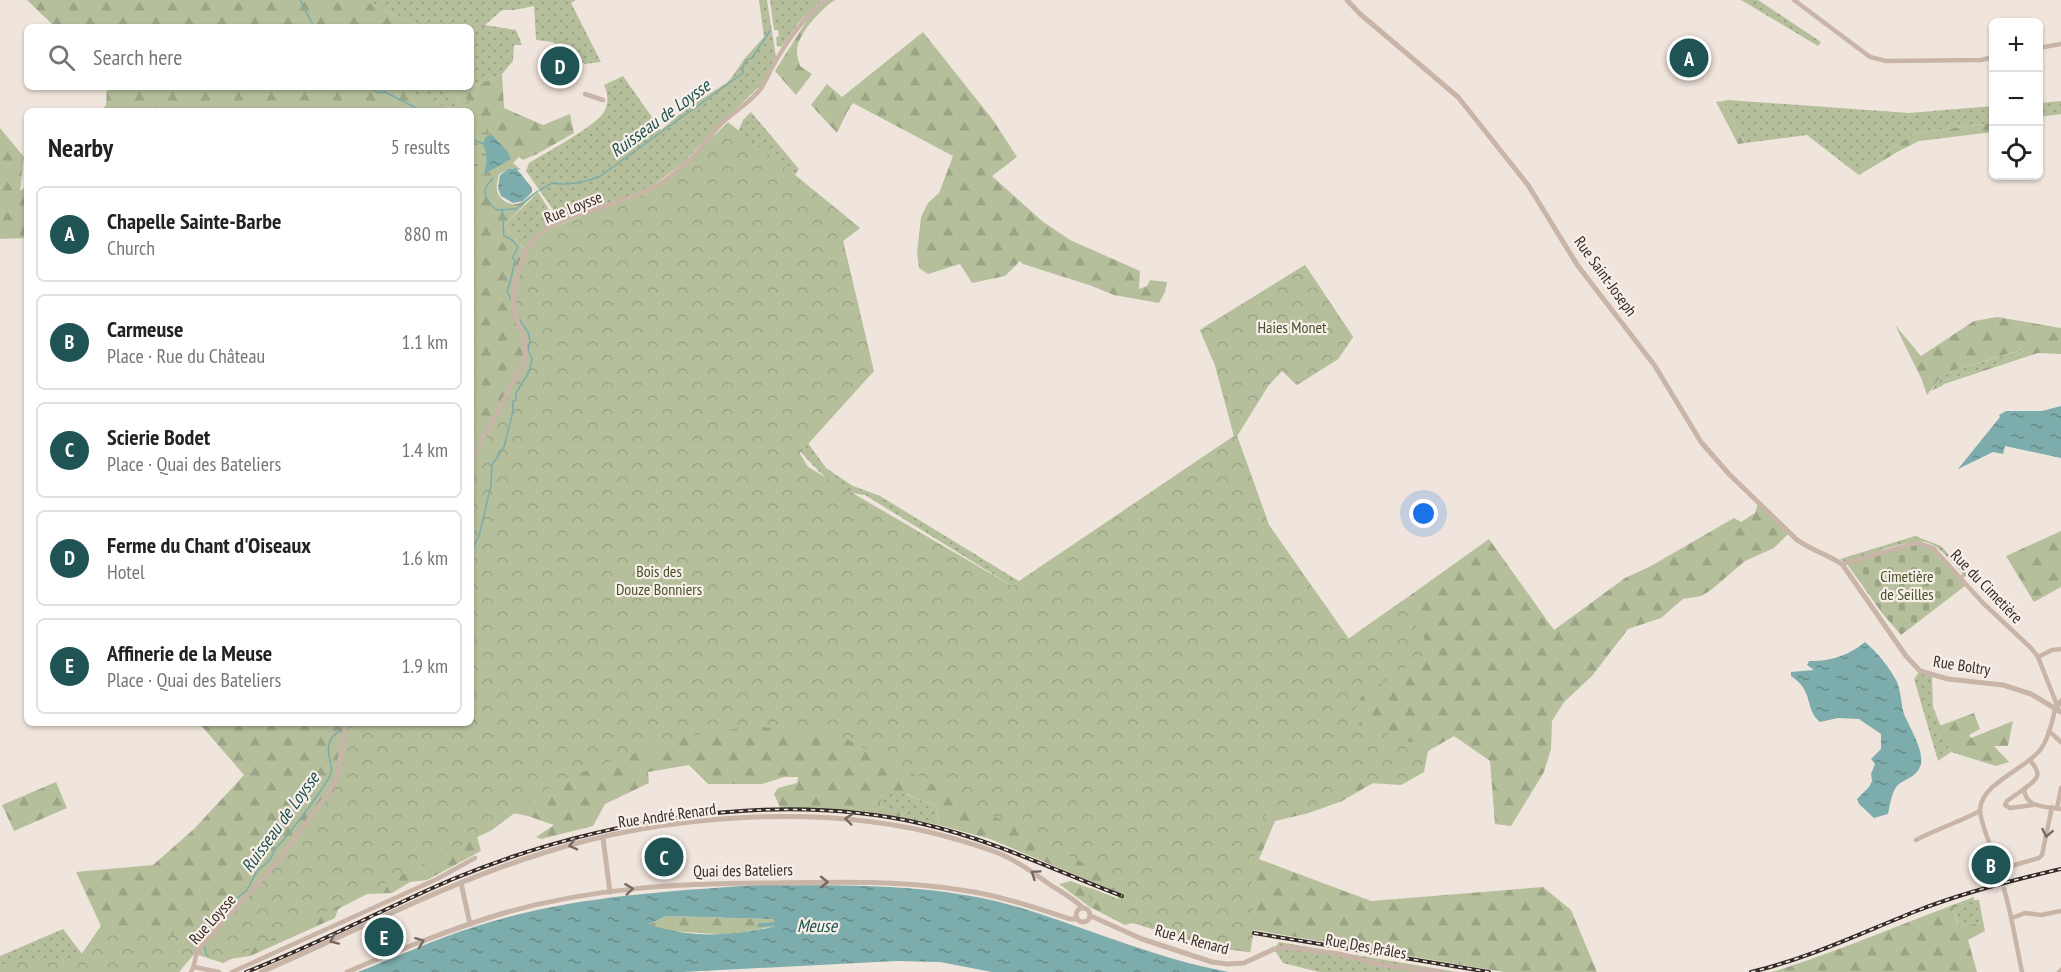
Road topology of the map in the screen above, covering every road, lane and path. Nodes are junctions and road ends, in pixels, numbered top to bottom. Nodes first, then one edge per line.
1 (826, 0) edge
2 (1347, 0) edge
3 (1794, 0) edge
4 (2061, 44) edge
5 (2043, 47) edge
6 (1989, 58) edge
7 (585, 94) dead end
8 (603, 100) dead end
9 (474, 455) edge
10 (1842, 564) junction
11 (2061, 649) edge
12 (2038, 657) junction
13 (2059, 707) edge
14 (345, 726) edge
15 (2049, 730) junction
16 (2061, 742) edge
17 (2030, 760) junction
18 (2061, 788) edge
19 (2024, 789) junction
20 (2034, 805) junction
21 (2056, 808) edge
22 (1980, 811) junction
23 (603, 838) junction
24 (1916, 840) dead end
25 (475, 858) dead end
26 (460, 883) junction
27 (2004, 889) dead end
28 (610, 892) junction
29 (1082, 907) junction
30 (2061, 912) edge
31 (1091, 916) junction
32 (2012, 918) junction
33 (1077, 919) junction
34 (470, 924) junction
35 (1287, 947) joint
36 (193, 970) edge
37 (219, 972) edge
38 (232, 972) edge
39 (261, 972) edge
40 (347, 972) edge
41 (1440, 972) edge
42 (2022, 972) edge

1 - 9 street, Rue Loysse
2 - 10 street, Rue Saint-Joseph
3 - 6 street
4 - 5 street
7 - 8 street
10 - 12 street, Rue du Cimetière
10 - 13 street, Rue Boltry
11 - 12 street
12 - 13 street
13 - 15 street
14 - 36 street, Rue Loysse
15 - 16 street
15 - 17 street
17 - 19 street
17 - 22 street
18 - 21 street
19 - 20 street
19 - 20 street
20 - 21 street
21 -> 22 street
22 - 24 street
23 -> 26 street, Rue André Renard
23 - 28 street
29 -> 23 street, Rue André Renard
25 - 38 street
26 - 34 street
26 -> 39 street, Rue André Renard
27 - 32 street
28 -> 33 street, Quai des Bateliers
28 - 34 street, Quai des Bateliers
29 - 31 street
29 - 33 street
30 - 32 street
31 - 33 street
31 - 35 street, Rue A. Renard
32 - 42 street
40 -> 34 street, Quai des Bateliers
35 - 41 street, Rue Des Prâles
36 - 37 street

